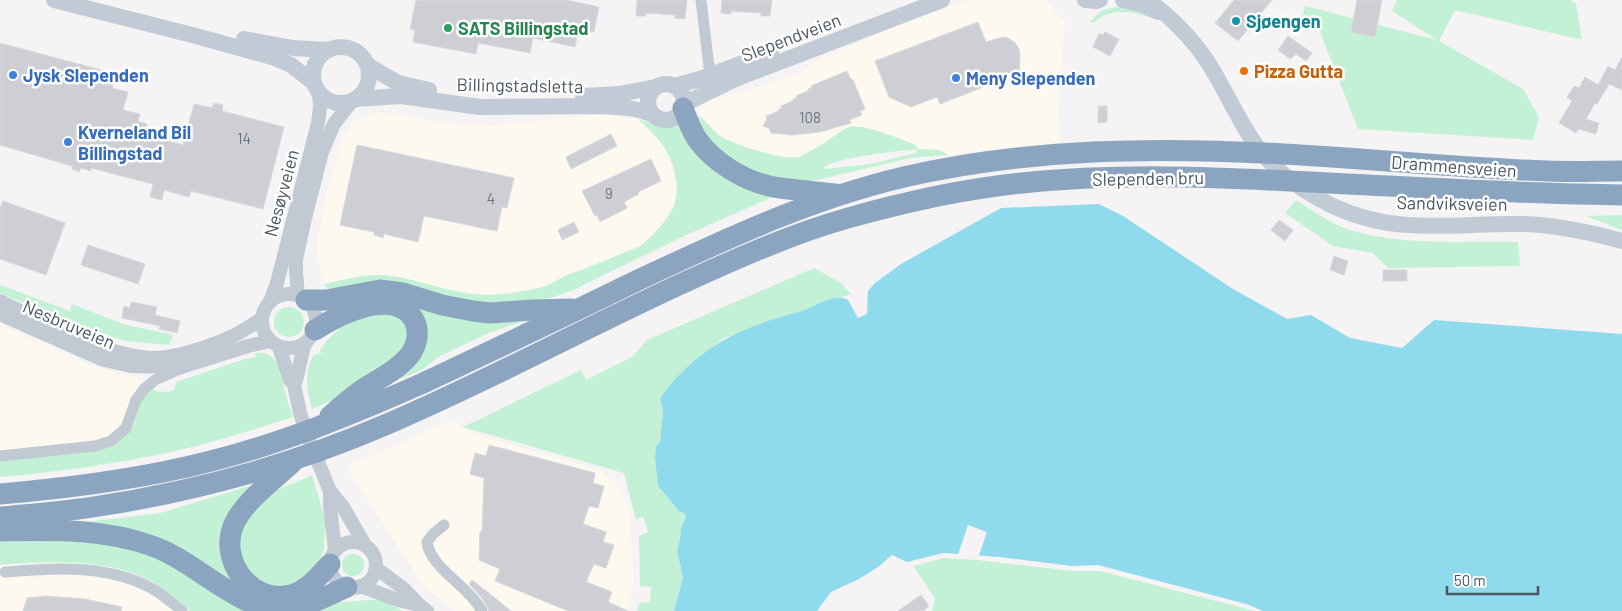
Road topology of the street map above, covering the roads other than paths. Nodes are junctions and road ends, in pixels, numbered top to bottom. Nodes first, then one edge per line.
1 (54, 0) edge
2 (89, 0) edge
3 (701, 0) edge
4 (924, 0) edge
5 (942, 0) edge
6 (1086, 0) edge
7 (1100, 0) edge
8 (1122, 0) edge
9 (1148, 0) edge
10 (1165, 15) junction
11 (328, 50) junction
12 (367, 65) junction
13 (710, 75) junction
14 (674, 86) junction
15 (656, 87) junction
16 (316, 88) junction
17 (353, 100) junction
18 (684, 106) junction
19 (653, 115) junction
20 (1287, 154) joint
21 (1622, 171) edge
22 (1320, 182) joint
23 (841, 194) junction
24 (1622, 195) edge
25 (1622, 241) edge
26 (302, 298) junction
27 (0, 301) edge
28 (270, 302) junction
29 (578, 310) junction
30 (0, 314) edge
31 (262, 318) junction
32 (307, 343) junction
33 (277, 348) junction
34 (175, 369) junction
35 (294, 385) junction
36 (318, 426) junction
37 (0, 456) edge
38 (298, 458) junction
39 (330, 491) junction
40 (0, 494) edge
41 (0, 517) edge
42 (444, 525) dead end
43 (0, 531) edge
44 (365, 545) junction
45 (333, 557) junction
46 (376, 568) junction
47 (5, 572) dead end
48 (354, 587) junction
49 (425, 609) edge
50 (182, 611) edge
51 (482, 611) edge

1 - 16 main road
2 - 11 main road
3 - 13 street
4 - 13 main road, Slependveien
5 - 18 main road, Slependveien
6 - 7 main road
8 - 10 main road, Sandviksveien
9 - 10 main road, Sandviksveien
10 - 25 main road, Sandviksveien
11 - 12 main road
11 - 16 main road
12 - 15 main road, Billingstadsletta
12 - 17 main road
13 - 14 main road, Slependveien
14 - 15 main road
14 - 18 main road
15 - 19 main road
16 - 17 main road
16 - 28 street, Nesøyveien
17 - 19 main road, Billingstadsletta
17 - 26 street, Nesøyveien
18 - 19 main road
18 - 23 highway
20 - 21 highway, Drammensveien
20 - 23 highway, Slependen bru
22 - 24 highway, Drammensveien
22 - 38 highway, Slependen bru
23 - 29 highway, Slependen bru
26 - 28 street
26 - 29 highway
26 - 32 street
27 - 31 street, Nesbruveien
28 - 31 street
29 - 36 highway, Slependen bru
30 - 34 street, Nesbruveien
31 - 33 street
32 - 33 street
32 - 35 street
32 - 36 highway
33 - 34 street, Nesbruveien
33 - 35 street
34 - 37 street
35 - 39 street
36 - 40 highway, Slependen bru
38 - 41 highway, Slependen bru
38 - 45 highway
39 - 44 street
39 - 45 street
42 - 51 street
43 - 48 highway
44 - 45 street
44 - 46 street
45 - 48 street
46 - 48 street
46 - 49 street
47 - 50 street
48 - 49 street

